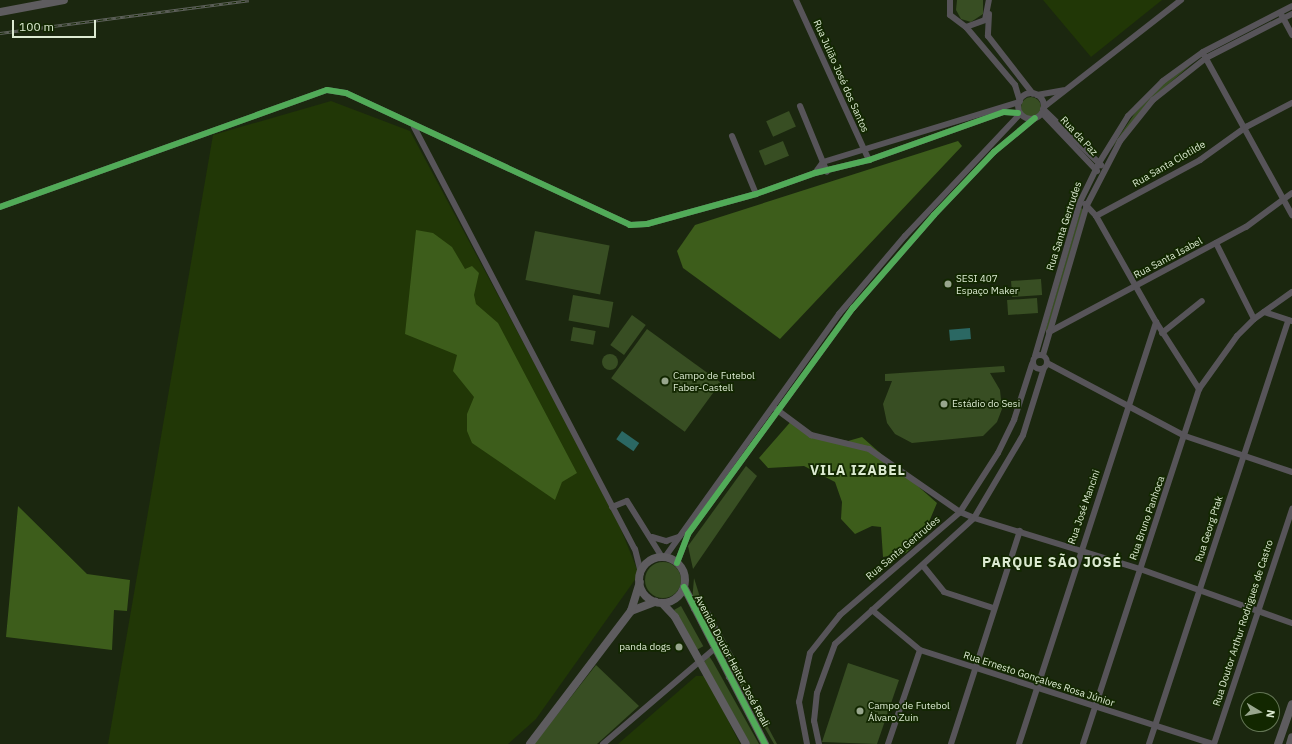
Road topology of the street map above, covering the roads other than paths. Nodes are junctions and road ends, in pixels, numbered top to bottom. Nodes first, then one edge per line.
1 (64, 0) edge
2 (796, 0) edge
3 (950, 0) edge
4 (989, 0) edge
5 (1181, 0) edge
6 (1292, 6) edge
7 (1280, 11) junction
8 (0, 12) edge
9 (989, 14) junction
10 (1292, 14) edge
11 (1283, 18) junction
12 (966, 27) junction
13 (1292, 35) edge
14 (1203, 52) junction
15 (1206, 58) junction
16 (1070, 87) junction
17 (1035, 94) junction
18 (1020, 102) junction
19 (1292, 103) edge
20 (800, 106) dead end
21 (1043, 110) junction
22 (1019, 114) junction
23 (1035, 118) junction
24 (414, 127) junction
25 (1246, 127) junction
26 (732, 136) dead end
27 (863, 149) junction
28 (869, 160) junction
29 (823, 162) junction
30 (1099, 166) junction
31 (827, 172) junction
32 (815, 173) junction
33 (1100, 175) joint
34 (756, 194) junction
35 (1292, 194) edge
36 (1283, 198) junction
37 (1080, 202) junction
38 (1087, 205) junction
39 (0, 207) edge
40 (1292, 215) edge
41 (1096, 216) junction
42 (1216, 243) junction
43 (1135, 287) junction
44 (1292, 292) edge
45 (1202, 301) dead end
46 (1264, 312) junction
47 (1254, 319) junction
48 (1290, 321) edge
49 (1156, 322) junction
50 (1049, 332) junction
51 (1162, 333) junction
52 (1043, 355) junction
53 (1035, 356) junction
54 (1032, 364) junction
55 (1046, 366) junction
56 (1199, 389) junction
57 (1130, 406) junction
58 (776, 409) junction
59 (1185, 436) junction
60 (1243, 456) junction
61 (1292, 472) edge
62 (612, 507) junction
63 (1292, 509) edge
64 (960, 512) junction
65 (974, 518) junction
66 (1020, 531) junction
67 (652, 537) junction
68 (678, 537) junction
69 (1079, 551) junction
70 (664, 557) junction
71 (677, 563) junction
72 (924, 567) junction
73 (1140, 569) junction
74 (641, 573) junction
75 (640, 582) junction
76 (684, 587) junction
77 (1199, 591) junction
78 (658, 602) junction
79 (692, 608) junction
80 (993, 608) junction
81 (631, 610) junction
82 (872, 610) junction
83 (1258, 611) junction
84 (1292, 623) edge
85 (713, 650) junction
86 (920, 650) junction
87 (700, 661) junction
88 (973, 669) junction
89 (729, 677) junction
90 (1037, 688) junction
91 (1292, 704) edge
92 (1095, 707) junction
93 (1155, 726) junction
94 (1292, 737) edge
95 (530, 744) edge
96 (603, 744) edge
97 (746, 744) edge
98 (765, 744) edge
99 (807, 744) edge
100 (819, 744) edge
101 (888, 744) edge
102 (951, 744) edge
103 (1018, 744) edge
104 (1083, 744) edge
105 (1149, 744) edge
106 (1213, 744) edge
107 (1278, 744) edge
108 (1290, 744) edge

1 - 8 main road
2 - 27 street, Rua Julião José dos Santos
3 - 12 street
4 - 9 street, Rua da Paz
5 - 16 street
6 - 7 street, Rua Santa Gertrudes
7 - 11 street
7 - 14 street, Rua Santa Gertrudes
9 - 12 street
9 - 17 street, Rua da Paz
10 - 11 street, Rua Santa Gertrudes
11 - 13 street
11 - 15 street, Rua Santa Gertrudes
12 - 18 street
14 - 15 street
14 - 30 street, Rua Santa Gertrudes
15 - 25 street
15 - 30 street, Rua Santa Gertrudes
16 - 17 street
16 - 21 street
17 - 18 street
17 - 21 street, Rua da Paz
18 - 22 street
18 - 27 street
19 - 25 street, Rua Santa Clotilde
20 - 29 street
21 - 23 street
21 - 30 street, Rua da Paz
22 - 23 street
22 - 28 street
22 - 68 street
23 - 58 street
24 - 34 street
24 - 39 street
24 - 62 street
25 - 36 street
25 - 41 street, Rua Santa Clotilde
26 - 34 street
27 - 28 street, Rua Julião José dos Santos
27 - 29 street
28 - 31 street
29 - 31 street
29 - 32 street
30 - 33 street, Rua da Paz
30 - 37 street, Rua Santa Gertrudes
31 - 32 street
32 - 34 street
33 - 38 street, Rua Santa Gertrudes
35 - 36 street, Rua Santa Isabel
36 - 40 street
36 - 42 street, Rua Santa Isabel
37 - 38 street
37 - 53 street, Rua Santa Gertrudes
38 - 41 street
38 - 50 street, Rua Santa Gertrudes
41 - 43 street
42 - 43 street, Rua Santa Isabel
42 - 47 street
43 - 49 street
43 - 50 street, Rua Santa Isabel
44 - 46 street
45 - 51 street
46 - 47 street
46 - 48 street
47 - 56 street
48 - 60 street, Rua Georg Ptak
49 - 51 street
49 - 57 street, Rua José Mancini
50 - 52 street, Rua Santa Gertrudes
51 - 56 street
52 - 53 street
52 - 55 street
53 - 54 street, Rua Santa Gertrudes
54 - 55 street
54 - 64 street, Rua Santa Gertrudes
55 - 57 street
55 - 65 street
56 - 59 street, Rua Bruno Panhoca
57 - 59 street
57 - 69 street, Rua José Mancini
58 - 64 street
58 - 71 street
59 - 60 street
59 - 73 street, Rua Bruno Panhoca
60 - 61 street
60 - 77 street, Rua Georg Ptak
62 - 67 street
62 - 74 street
63 - 83 street, Rua Doutor Arthur Rodrigues de Castro
64 - 65 street
64 - 99 street, Rua Santa Gertrudes
65 - 66 street
65 - 72 street
66 - 69 street
66 - 80 street
67 - 68 street
67 - 70 street
68 - 70 street
69 - 73 street
69 - 90 street, Rua José Mancini
70 - 71 main road
70 - 74 main road
71 - 76 main road
72 - 80 street
72 - 82 street
73 - 77 street
73 - 92 street, Rua Bruno Panhoca
74 - 75 main road
75 - 78 main road
75 - 81 main road
76 - 78 main road
76 - 79 main road, Avenida Doutor Heitor José Reali
77 - 83 street
77 - 93 street, Rua Georg Ptak
78 - 81 main road
78 - 87 main road
79 - 85 main road, Avenida Doutor Heitor José Reali
79 - 89 street
80 - 88 street
81 - 95 main road
82 - 86 street, Rua Ernesto Gonçalves Rosa Júnior
82 - 100 street
83 - 84 street
83 - 106 street, Rua Doutor Arthur Rodrigues de Castro
85 - 87 street
85 - 89 main road, Avenida Doutor Heitor José Reali
86 - 88 street, Rua Ernesto Gonçalves Rosa Júnior
86 - 101 street
87 - 96 street
87 - 97 main road
88 - 90 street, Rua Ernesto Gonçalves Rosa Júnior
88 - 102 street
89 - 98 main road, Avenida Doutor Heitor José Reali
90 - 92 street, Rua Ernesto Gonçalves Rosa Júnior
90 - 103 street, Rua José Mancini
91 - 107 main road
92 - 93 street, Rua Ernesto Gonçalves Rosa Júnior
92 - 104 street, Rua Bruno Panhoca
93 - 105 street, Rua Georg Ptak
93 - 106 street, Rua Ernesto Gonçalves Rosa Júnior
94 - 108 main road

